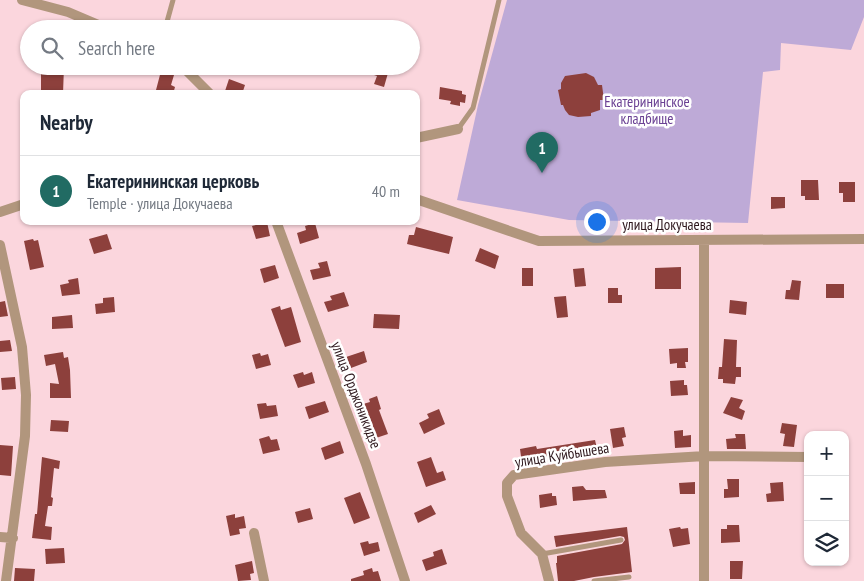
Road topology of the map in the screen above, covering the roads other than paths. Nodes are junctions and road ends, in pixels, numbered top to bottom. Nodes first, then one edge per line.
1 (22, 0) edge
2 (173, 0) edge
3 (499, 0) edge
4 (87, 20) edge
5 (167, 20) edge
6 (191, 75) edge
7 (206, 90) edge
8 (458, 129) joint
9 (420, 137) edge
10 (420, 200) edge
11 (20, 205) edge
12 (0, 212) edge
13 (277, 225) edge
14 (864, 239) edge
15 (704, 240) junction
16 (0, 245) edge
17 (705, 456) junction
18 (804, 457) edge
19 (254, 533) dead end
20 (0, 537) edge
21 (13, 538) junction
22 (621, 540) dead end
23 (542, 554) junction
24 (629, 577) dead end
25 (6, 581) edge
26 (264, 581) edge
27 (404, 581) edge
28 (549, 581) edge
29 (594, 581) edge
30 (704, 581) edge

1 - 4 street
2 - 5 lane
3 - 8 lane
6 - 7 street
8 - 9 street
10 - 15 street, улица Докучаева
11 - 12 street
13 - 27 street, улица Орджоникидзе
14 - 15 street, улица Докучаева
15 - 17 street
16 - 21 street
17 - 18 street, улица Куйбышева
17 - 23 street, улица Куйбышева
17 - 30 street
19 - 26 street
20 - 21 street
21 - 25 street
22 - 23 lane
23 - 28 street
24 - 29 lane

